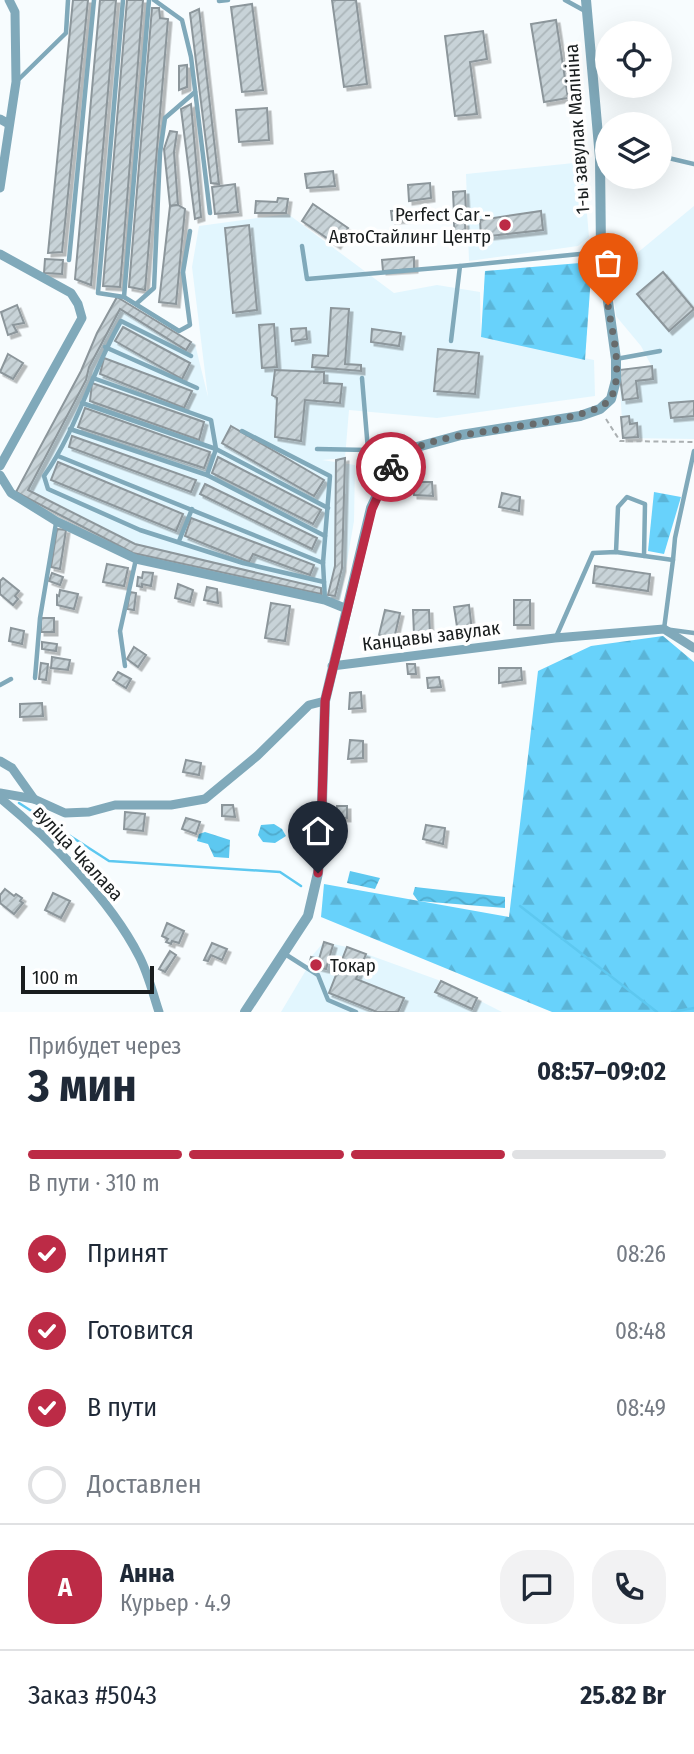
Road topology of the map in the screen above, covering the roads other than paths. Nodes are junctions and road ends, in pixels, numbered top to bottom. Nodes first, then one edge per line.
1 (9, 0) edge
2 (68, 0) edge
3 (94, 0) edge
4 (123, 0) edge
5 (151, 0) edge
6 (228, 0) edge
7 (565, 0) edge
8 (219, 1) edge
9 (586, 6) edge
10 (16, 82) junction
11 (195, 92) junction
12 (598, 112) edge
13 (5, 122) edge
14 (672, 159) edge
15 (694, 164) edge
16 (0, 188) edge
17 (602, 189) edge
18 (210, 213) dead end
19 (190, 231) dead end
20 (302, 246) dead end
21 (601, 251) junction
22 (0, 254) edge
23 (69, 260) dead end
24 (460, 266) junction
25 (124, 297) junction
26 (136, 304) junction
27 (451, 341) dead end
28 (105, 348) junction
29 (660, 351) dead end
30 (191, 356) dead end
31 (615, 359) junction
32 (93, 378) junction
33 (362, 378) dead end
34 (197, 388) dead end
35 (82, 403) junction
36 (70, 429) junction
37 (242, 431) dead end
38 (216, 449) junction
39 (317, 449) dead end
40 (368, 450) junction
41 (694, 451) edge
42 (58, 456) junction
43 (0, 466) edge
44 (391, 466) junction
45 (0, 475) edge
46 (207, 475) junction
47 (328, 508) junction
48 (192, 509) junction
49 (56, 521) junction
50 (325, 536) junction
51 (179, 541) junction
52 (616, 552) junction
53 (644, 556) junction
54 (136, 559) junction
55 (673, 561) junction
56 (323, 563) junction
57 (324, 582) junction
58 (325, 600) junction
59 (346, 609) junction
60 (664, 629) junction
61 (694, 633) edge
62 (555, 638) junction
63 (694, 648) edge
64 (125, 666) dead end
65 (332, 666) junction
66 (35, 678) dead end
67 (11, 679) dead end
68 (0, 685) edge
69 (325, 701) junction
70 (0, 761) edge
71 (0, 796) edge
72 (34, 799) junction
73 (284, 953) junction
74 (159, 1012) edge
75 (245, 1012) edge
76 (356, 1012) edge

1 - 10 street
2 - 10 lane
3 - 23 lane
4 - 25 lane
5 - 11 lane
5 - 25 lane
6 - 8 lane
7 - 9 lane
9 - 12 street, 1-ы завулак Малініна
10 - 13 street
11 - 18 lane
11 - 26 lane
13 - 16 street
14 - 15 lane
17 - 21 street, 1-ы завулак Малініна
19 - 26 lane
20 - 24 lane
21 - 24 lane
21 - 31 street, 1-ы завулак Малініна
22 - 43 street
24 - 27 lane
25 - 26 lane
28 - 30 lane
28 - 32 lane
28 - 34 lane
29 - 31 lane
31 - 44 street, 1-ы завулак Малініна
32 - 35 lane
32 - 38 lane
33 - 40 lane
35 - 36 lane
35 - 38 lane
36 - 42 lane
36 - 46 lane
37 - 47 lane
38 - 46 lane
38 - 47 lane
39 - 40 lane
40 - 44 lane
41 - 55 lane
42 - 48 lane
42 - 51 lane
44 - 59 street
45 - 49 street
46 - 50 lane
47 - 50 lane
48 - 51 lane
48 - 56 lane
49 - 54 street
49 - 66 lane
50 - 56 lane
51 - 57 lane
52 - 53 lane
52 - 53 lane
52 - 62 lane
53 - 55 lane
54 - 58 street
54 - 64 lane
55 - 60 lane
56 - 57 lane
57 - 58 lane
58 - 59 street
59 - 65 street
60 - 61 lane
60 - 62 street, Канцавы завулак
60 - 63 street
62 - 65 street, Канцавы завулак
65 - 69 street
67 - 68 lane
69 - 72 street
69 - 73 street
70 - 72 street
71 - 72 street
71 - 74 street, вуліца Чкалава
73 - 75 street
73 - 76 lane

